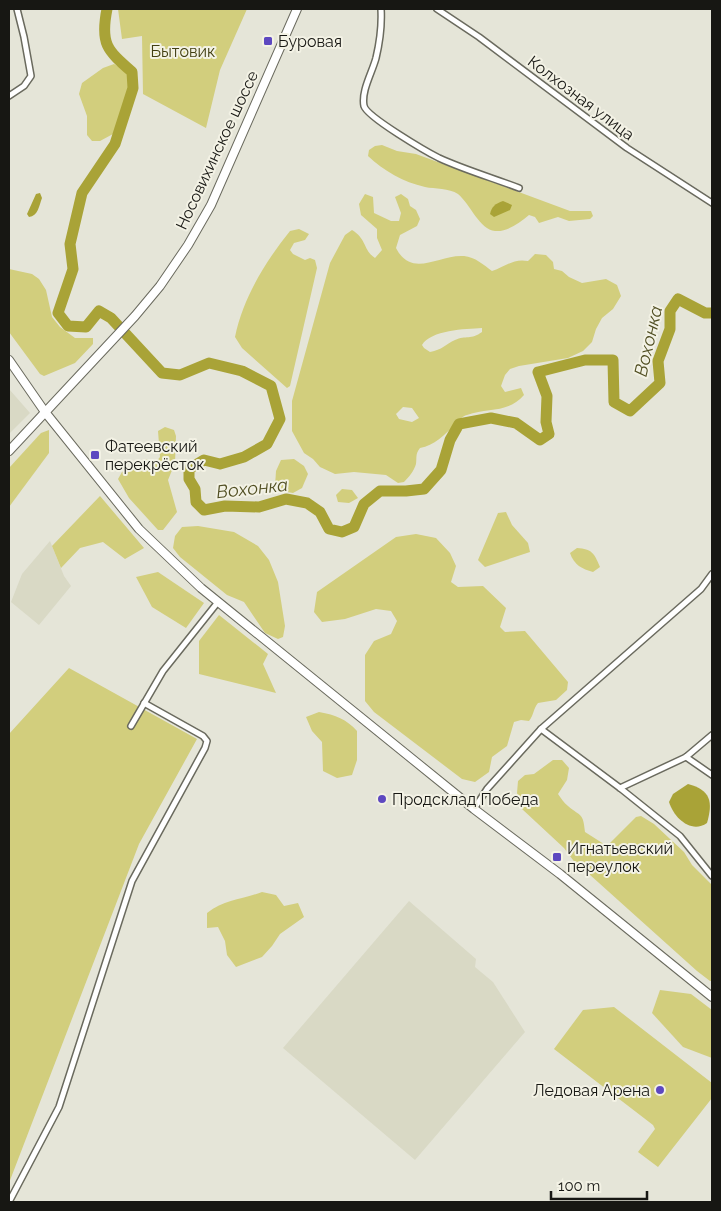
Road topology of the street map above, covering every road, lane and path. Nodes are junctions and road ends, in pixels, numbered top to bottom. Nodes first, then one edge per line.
1 (17, 9) edge
2 (297, 9) edge
3 (381, 9) edge
4 (437, 9) edge
5 (9, 96) edge
6 (519, 188) dead end
7 (712, 203) edge
8 (9, 360) edge
9 (45, 412) junction
10 (9, 451) edge
11 (712, 574) edge
12 (218, 602) junction
13 (144, 703) junction
14 (131, 726) dead end
15 (541, 728) junction
16 (712, 735) edge
17 (686, 757) junction
18 (712, 775) edge
19 (620, 788) junction
20 (474, 809) junction
21 (712, 876) edge
22 (712, 997) edge
23 (9, 1202) edge

1 - 5 street
2 - 9 main road, Носовихинское шоссе
3 - 6 street
4 - 7 street, Колхозная улица
8 - 9 main road
9 - 10 main road, Носовихинское шоссе
9 - 12 main road
11 - 15 street
12 - 13 street
12 - 20 main road
13 - 14 street
13 - 23 street
15 - 19 street
15 - 20 street
16 - 17 street
17 - 18 street
17 - 19 street
19 - 21 street
20 - 22 main road

